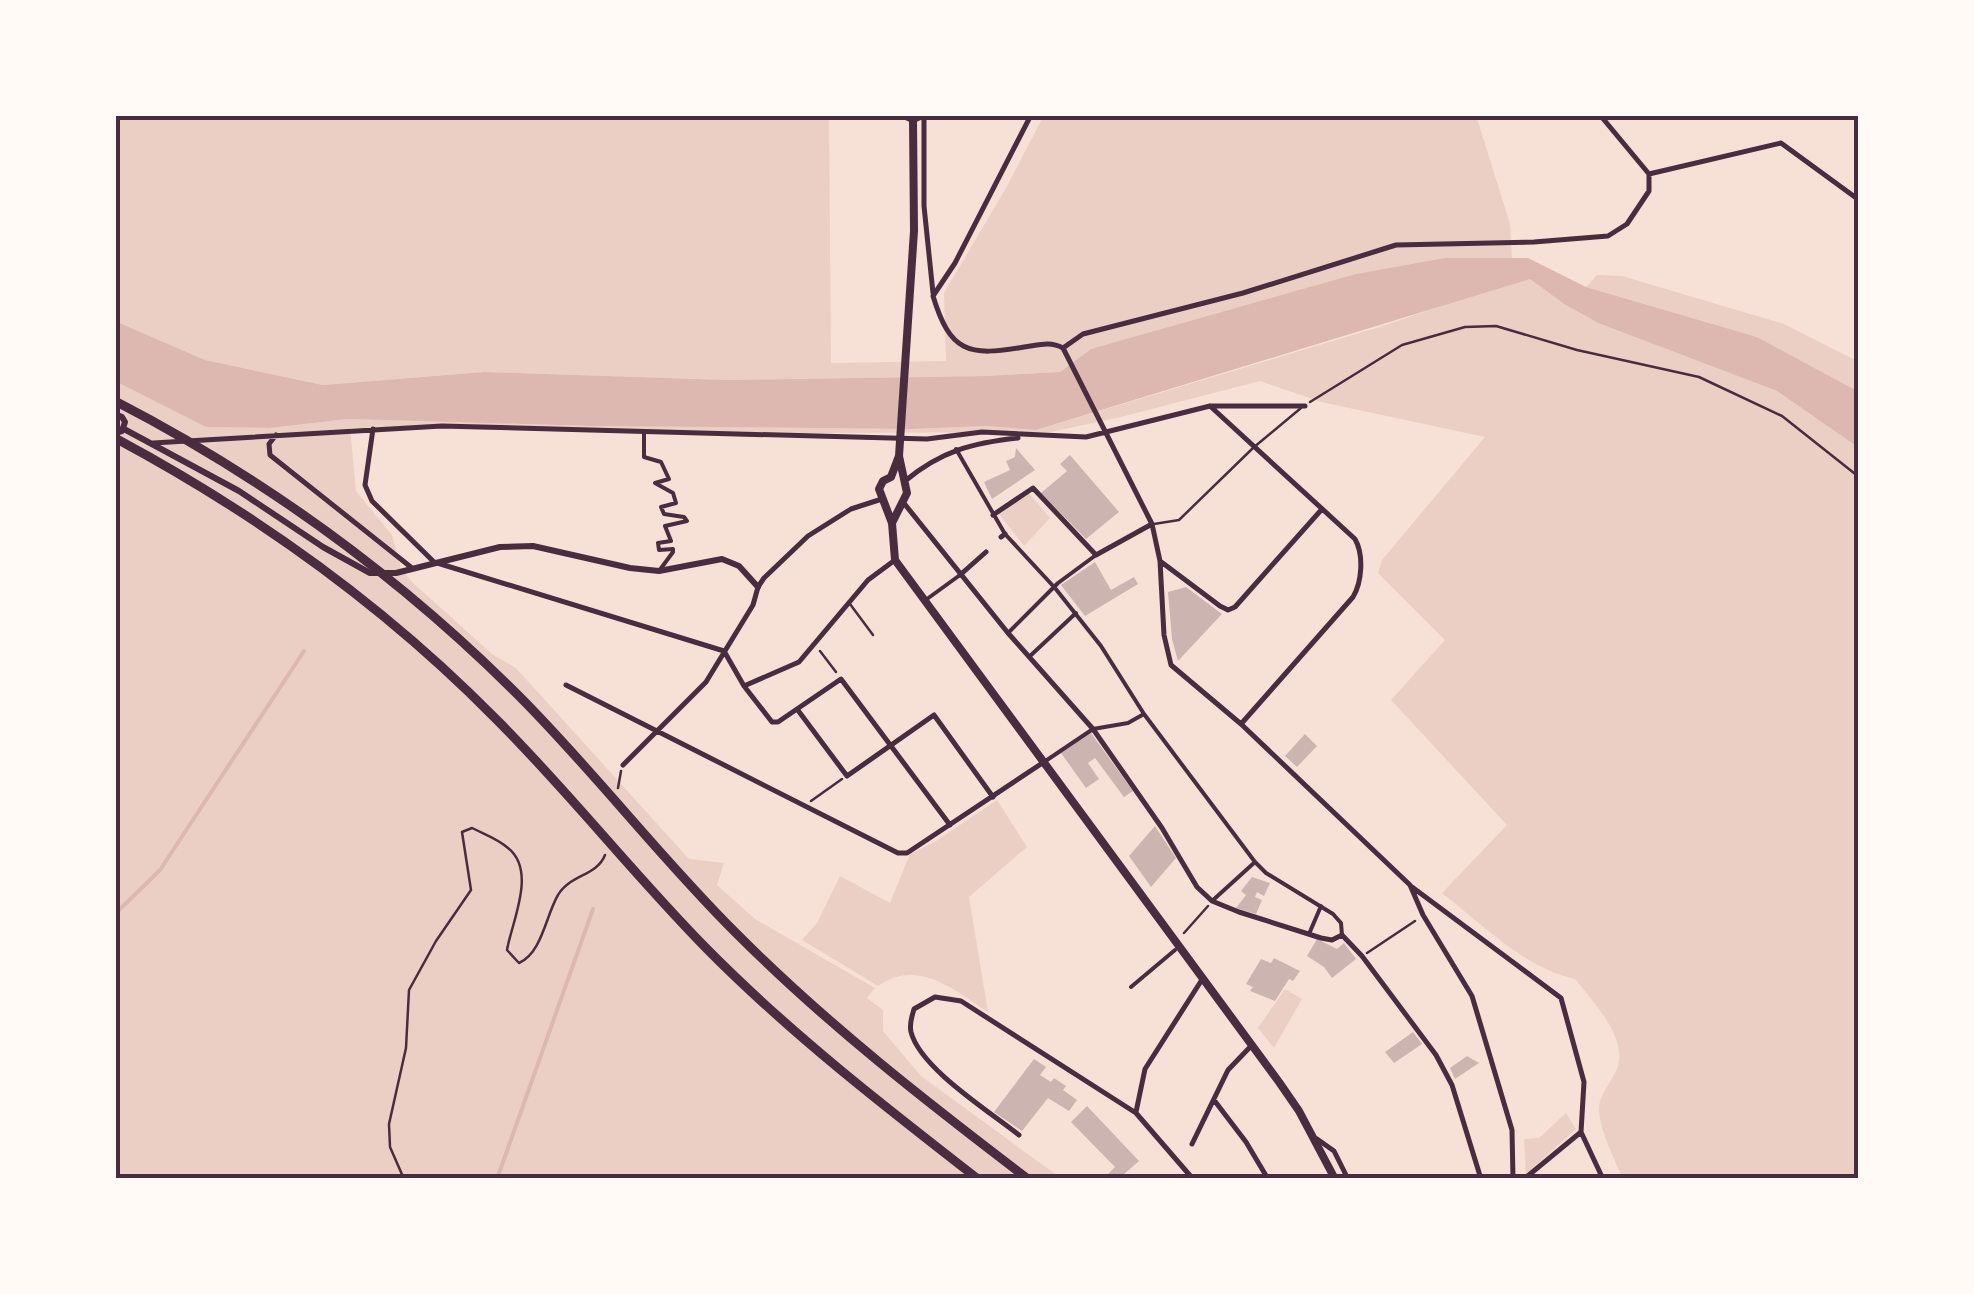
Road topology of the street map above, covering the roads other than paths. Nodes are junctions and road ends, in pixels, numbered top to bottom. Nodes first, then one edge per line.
1 (1031, 115) edge
2 (1600, 115) edge
3 (916, 116) edge
4 (1649, 174) junction
5 (1859, 200) edge
6 (934, 296) junction
7 (1063, 348) junction
8 (115, 401) edge
9 (1210, 406) junction
10 (1305, 406) joint
11 (115, 414) edge
12 (124, 428) junction
13 (374, 428) junction
14 (644, 432) junction
15 (1106, 434) junction
16 (276, 435) junction
17 (115, 436) edge
18 (1031, 437) junction
19 (153, 443) junction
20 (1253, 448) junction
21 (956, 449) junction
22 (899, 456) junction
23 (891, 477) junction
24 (904, 480) junction
25 (884, 501) junction
26 (902, 502) junction
27 (1322, 509) junction
28 (993, 515) junction
29 (892, 523) junction
30 (1152, 524) junction
31 (986, 552) dead end
32 (1096, 555) junction
33 (895, 560) junction
34 (1160, 560) junction
35 (434, 562) junction
36 (412, 568) junction
37 (659, 571) junction
38 (960, 576) junction
39 (758, 587) junction
40 (1055, 588) junction
41 (925, 601) junction
42 (849, 602) junction
43 (1076, 613) junction
44 (1008, 633) junction
45 (872, 635) dead end
46 (724, 652) junction
47 (1029, 656) junction
48 (566, 685) dead end
49 (744, 686) junction
50 (797, 709) junction
51 (1144, 714) junction
52 (1241, 724) junction
53 (1093, 729) junction
54 (658, 730) junction
55 (890, 745) junction
56 (1044, 762) junction
57 (623, 765) road end
58 (994, 797) junction
59 (950, 826) junction
60 (1255, 862) junction
61 (1410, 885) junction
62 (1212, 901) junction
63 (1321, 906) junction
64 (1310, 934) junction
65 (1342, 935) junction
66 (1175, 950) dead end
67 (1203, 978) junction
68 (1131, 986) dead end
69 (1252, 1045) junction
70 (1214, 1100) junction
71 (1136, 1113) junction
72 (1581, 1132) junction
73 (1019, 1135) dead end
74 (1314, 1137) junction
75 (1192, 1144) dead end
76 (978, 1179) edge
77 (1028, 1179) edge
78 (1193, 1179) edge
79 (1268, 1179) edge
80 (1335, 1179) edge
81 (1348, 1179) edge
82 (1481, 1179) edge
83 (1513, 1179) edge
84 (1524, 1179) edge
85 (1604, 1179) edge

1 - 6 street
2 - 4 street
3 - 6 street
3 - 22 main road
4 - 5 street
4 - 7 street
6 - 7 street
7 - 15 street
8 - 77 highway
9 - 10 street
9 - 15 street
9 - 20 street
10 - 20 lane
11 - 12 street
12 - 17 street
12 - 19 street
13 - 14 street
13 - 16 street
13 - 35 street
14 - 18 street
14 - 37 street
15 - 18 street
15 - 30 street
16 - 19 street
16 - 36 street
17 - 76 highway
18 - 21 street
19 - 36 street
20 - 27 street
20 - 30 lane
21 - 24 street
21 - 28 street
22 - 23 main road
22 - 24 main road
23 - 24 main road
23 - 25 main road
24 - 26 main road
25 - 26 main road
25 - 29 main road
25 - 39 street
26 - 29 main road
26 - 38 street
27 - 34 street
27 - 52 street
28 - 32 street
28 - 40 street
29 - 33 main road
30 - 32 street
30 - 34 street
31 - 38 street
32 - 40 street
33 - 41 main road
33 - 42 street
34 - 52 street
35 - 36 street
35 - 37 street
35 - 46 street
37 - 39 street
38 - 41 street
38 - 44 street
39 - 46 street
40 - 43 street
40 - 44 street
41 - 56 main road
42 - 45 lane
42 - 49 street
43 - 47 street
43 - 51 street
44 - 47 street
46 - 49 street
46 - 54 street
47 - 53 street
48 - 54 street
49 - 50 street
50 - 55 street
50 - 55 street
51 - 53 street
51 - 60 street
52 - 61 street
53 - 56 street
53 - 62 street
54 - 57 street
54 - 59 street
55 - 58 street
55 - 59 street
56 - 58 street
56 - 67 main road
58 - 59 street
60 - 62 street
60 - 63 street
61 - 72 street
61 - 83 street
62 - 64 street
63 - 64 street
63 - 65 street
64 - 65 street
65 - 82 street
66 - 68 street
67 - 69 main road
67 - 71 street
69 - 70 street
69 - 74 main road
70 - 75 street
70 - 79 street
71 - 73 street
71 - 78 street
72 - 84 street
72 - 85 street
74 - 80 main road
74 - 81 street

